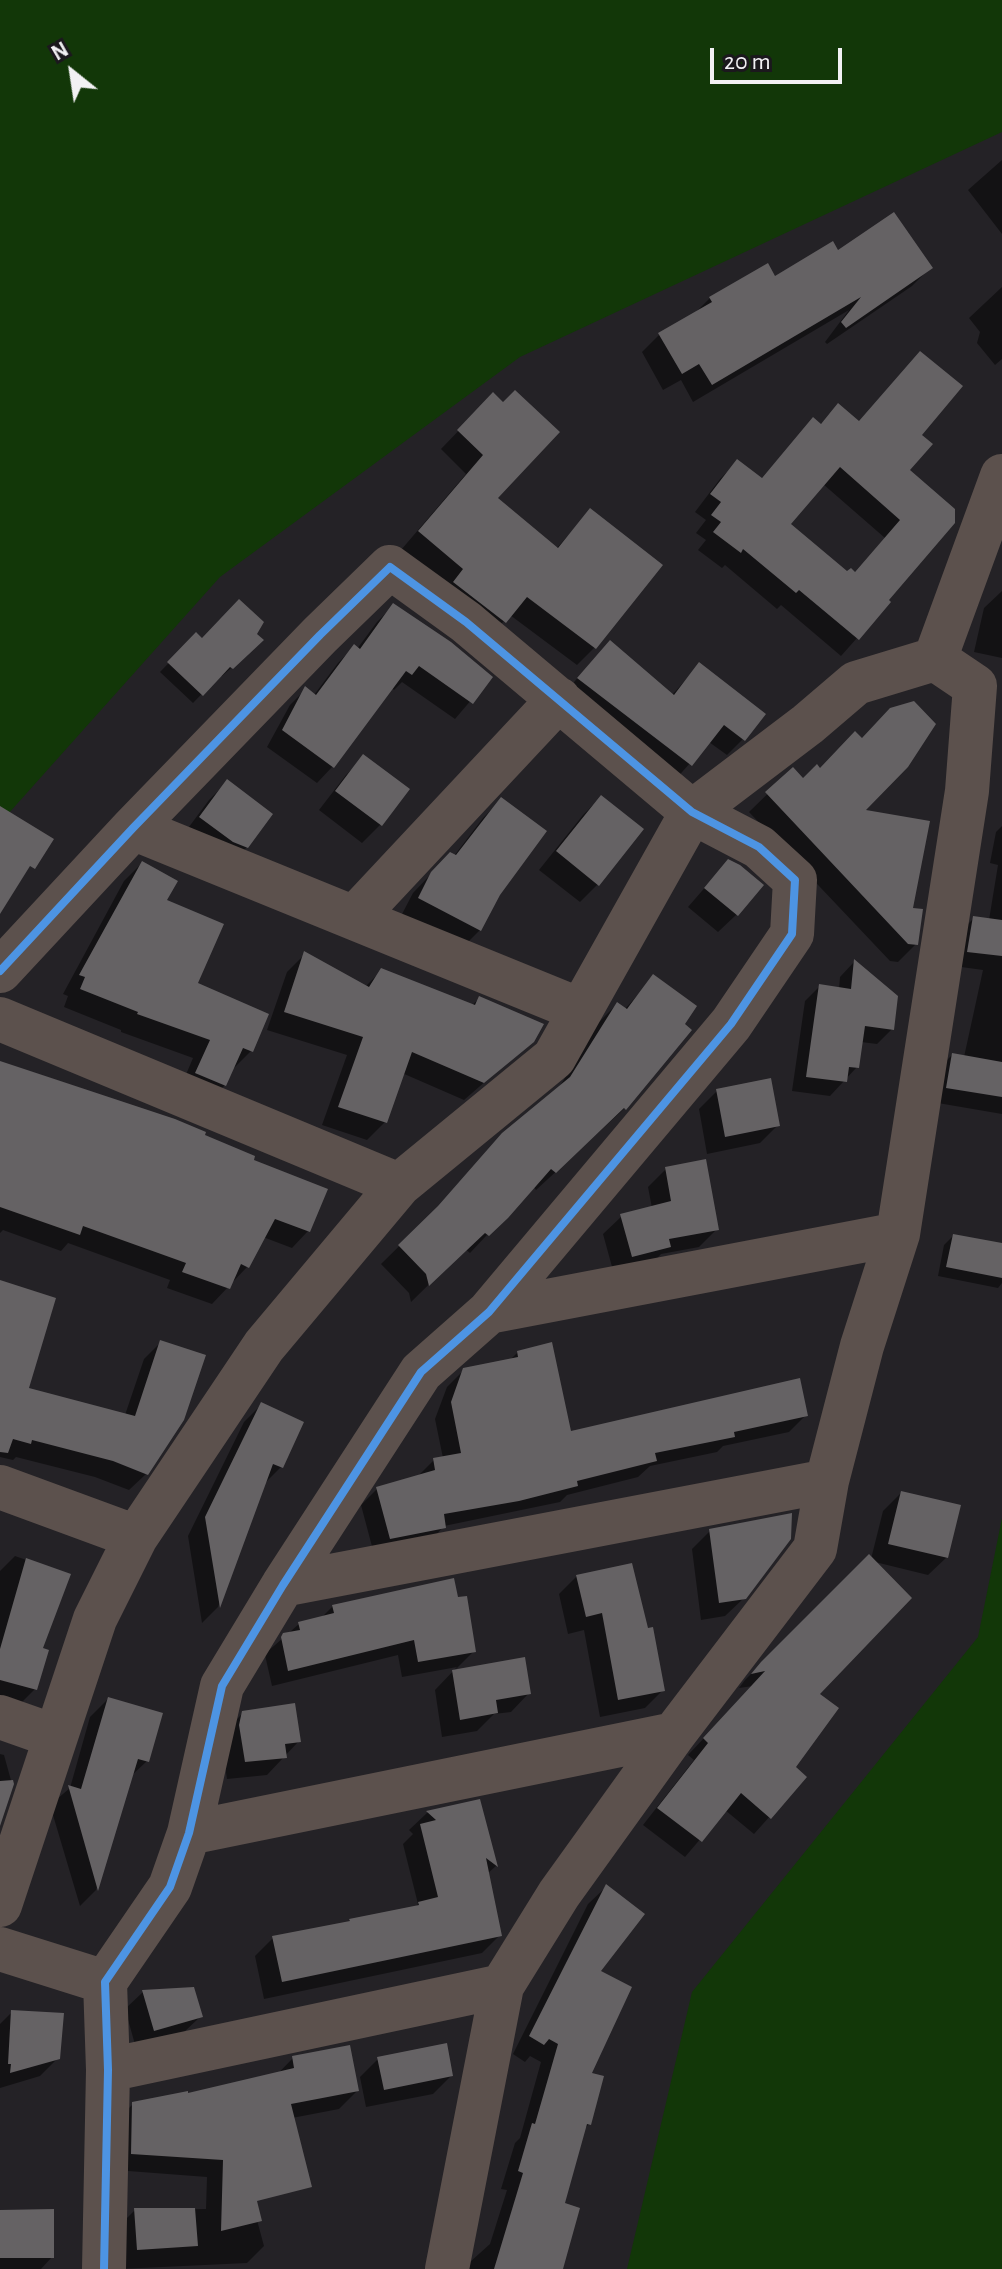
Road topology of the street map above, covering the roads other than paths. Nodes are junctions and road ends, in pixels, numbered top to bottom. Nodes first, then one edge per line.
1 (1002, 476) edge
2 (935, 659) junction
3 (559, 699) junction
4 (692, 812) junction
5 (133, 828) junction
6 (354, 918) junction
7 (0, 971) edge
8 (580, 1010) junction
9 (0, 1019) edge
10 (399, 1185) junction
11 (898, 1234) junction
12 (489, 1312) junction
13 (827, 1481) junction
14 (0, 1487) edge
15 (136, 1537) junction
16 (283, 1585) junction
17 (0, 1717) edge
18 (674, 1734) junction
19 (54, 1736) junction
20 (189, 1833) junction
21 (0, 1905) edge
22 (0, 1949) edge
23 (105, 1982) junction
24 (502, 1986) junction
25 (108, 2070) junction
26 (104, 2269) edge
27 (447, 2269) edge

1 - 2 street
2 - 4 street
2 - 11 street
3 - 4 street
3 - 5 street
3 - 6 street
4 - 8 street
4 - 12 street
5 - 6 street
5 - 7 street
6 - 8 street
8 - 10 street
9 - 10 street
10 - 15 street
11 - 12 street
11 - 13 street
12 - 16 street
13 - 16 street
13 - 18 street
14 - 15 street
15 - 19 street
16 - 20 street
17 - 19 street
18 - 20 street
18 - 24 street
19 - 21 street
20 - 23 street
22 - 23 street
23 - 25 street
24 - 25 street
24 - 27 street
25 - 26 street

